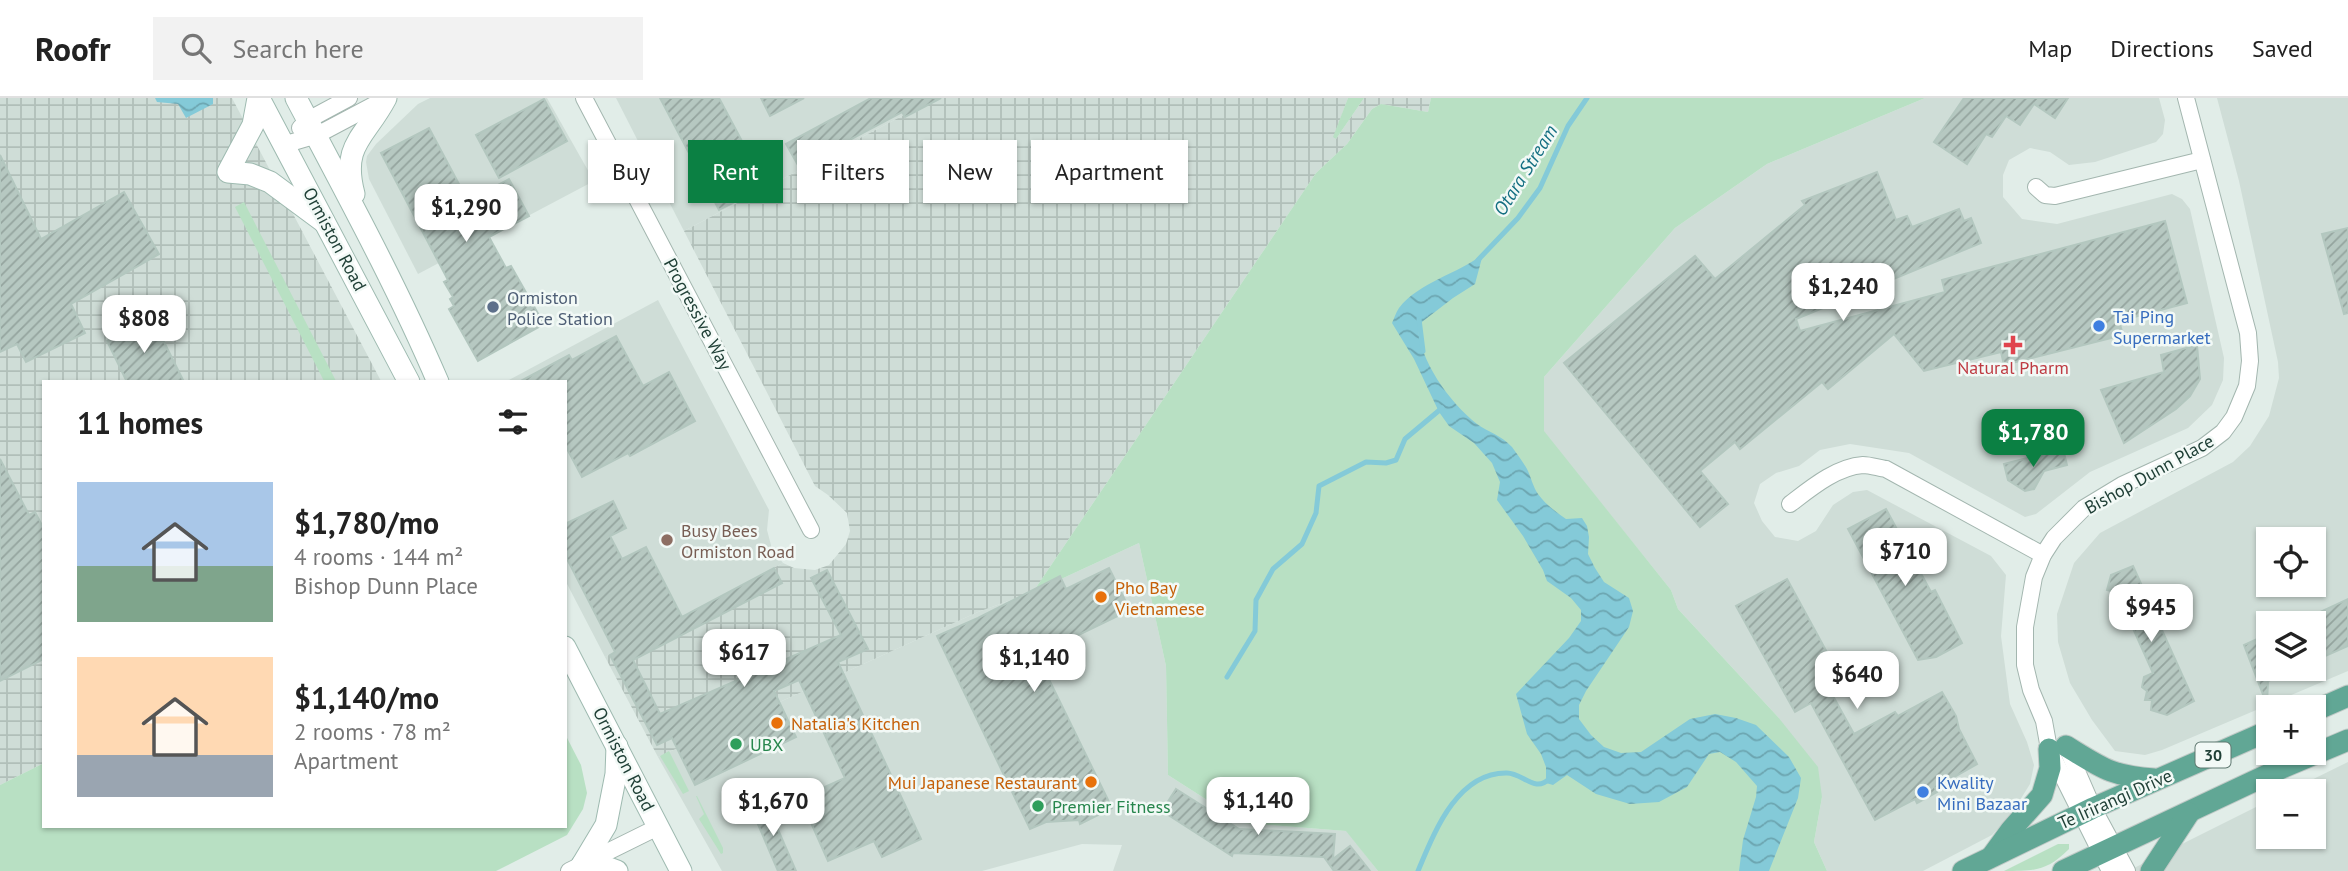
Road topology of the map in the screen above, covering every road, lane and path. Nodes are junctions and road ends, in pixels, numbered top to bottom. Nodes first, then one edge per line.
1 (258, 98) edge
2 (296, 98) edge
3 (349, 98) edge
4 (387, 98) edge
5 (584, 98) edge
6 (2186, 98) edge
7 (312, 128) junction
8 (283, 145) junction
9 (2202, 160) junction
10 (2036, 187) dead end
11 (362, 222) junction
12 (328, 226) junction
13 (408, 380) edge
14 (437, 380) edge
15 (1790, 504) dead end
16 (811, 530) dead end
17 (2043, 555) junction
18 (567, 651) edge
19 (2348, 696) edge
20 (2326, 706) edge
21 (2256, 736) edge
22 (2348, 740) edge
23 (617, 743) junction
24 (2058, 748) junction
25 (2159, 779) junction
26 (2087, 811) junction
27 (2190, 812) junction
28 (658, 827) junction
29 (1991, 857) junction
30 (2108, 857) edge
31 (575, 868) edge
32 (617, 871) edge
33 (681, 871) edge
34 (1963, 871) edge
35 (2063, 871) edge
36 (2127, 871) edge
37 (2151, 871) edge

1 - 8 main road, Ormiston Road
1 - 12 main road
2 - 7 main road, Ormiston Road
3 - 7 street
4 - 7 street
4 - 11 main road
5 - 16 street, Progressive Way
6 - 9 street, Bishop Dunn Place
7 - 8 street
7 - 11 main road, Ormiston Road
8 - 12 main road, Ormiston Road
9 - 10 street
9 - 17 street, Bishop Dunn Place
11 - 14 main road, Ormiston Road
12 - 13 main road, Ormiston Road
15 - 17 street
17 - 24 street, Bishop Dunn Place
18 - 23 main road, Ormiston Road
19 - 20 main road
21 - 25 main road, Te Irirangi Drive / 30
22 - 27 main road, 30
23 - 28 main road, Ormiston Road
23 - 31 main road
24 - 25 main road
24 - 26 street, Bishop Dunn Place
24 - 29 main road
25 - 26 main road, Te Irirangi Drive / 30
26 - 29 main road, Te Irirangi Drive / 30
26 - 30 street, Bishop Dunn Place
27 - 30 main road, 30
27 - 37 main road
28 - 31 street
28 - 33 main road, Ormiston Road
29 - 34 main road, Te Irirangi Drive / 30
30 - 35 main road, 30
30 - 36 street, Bishop Dunn Place
31 - 32 main road

